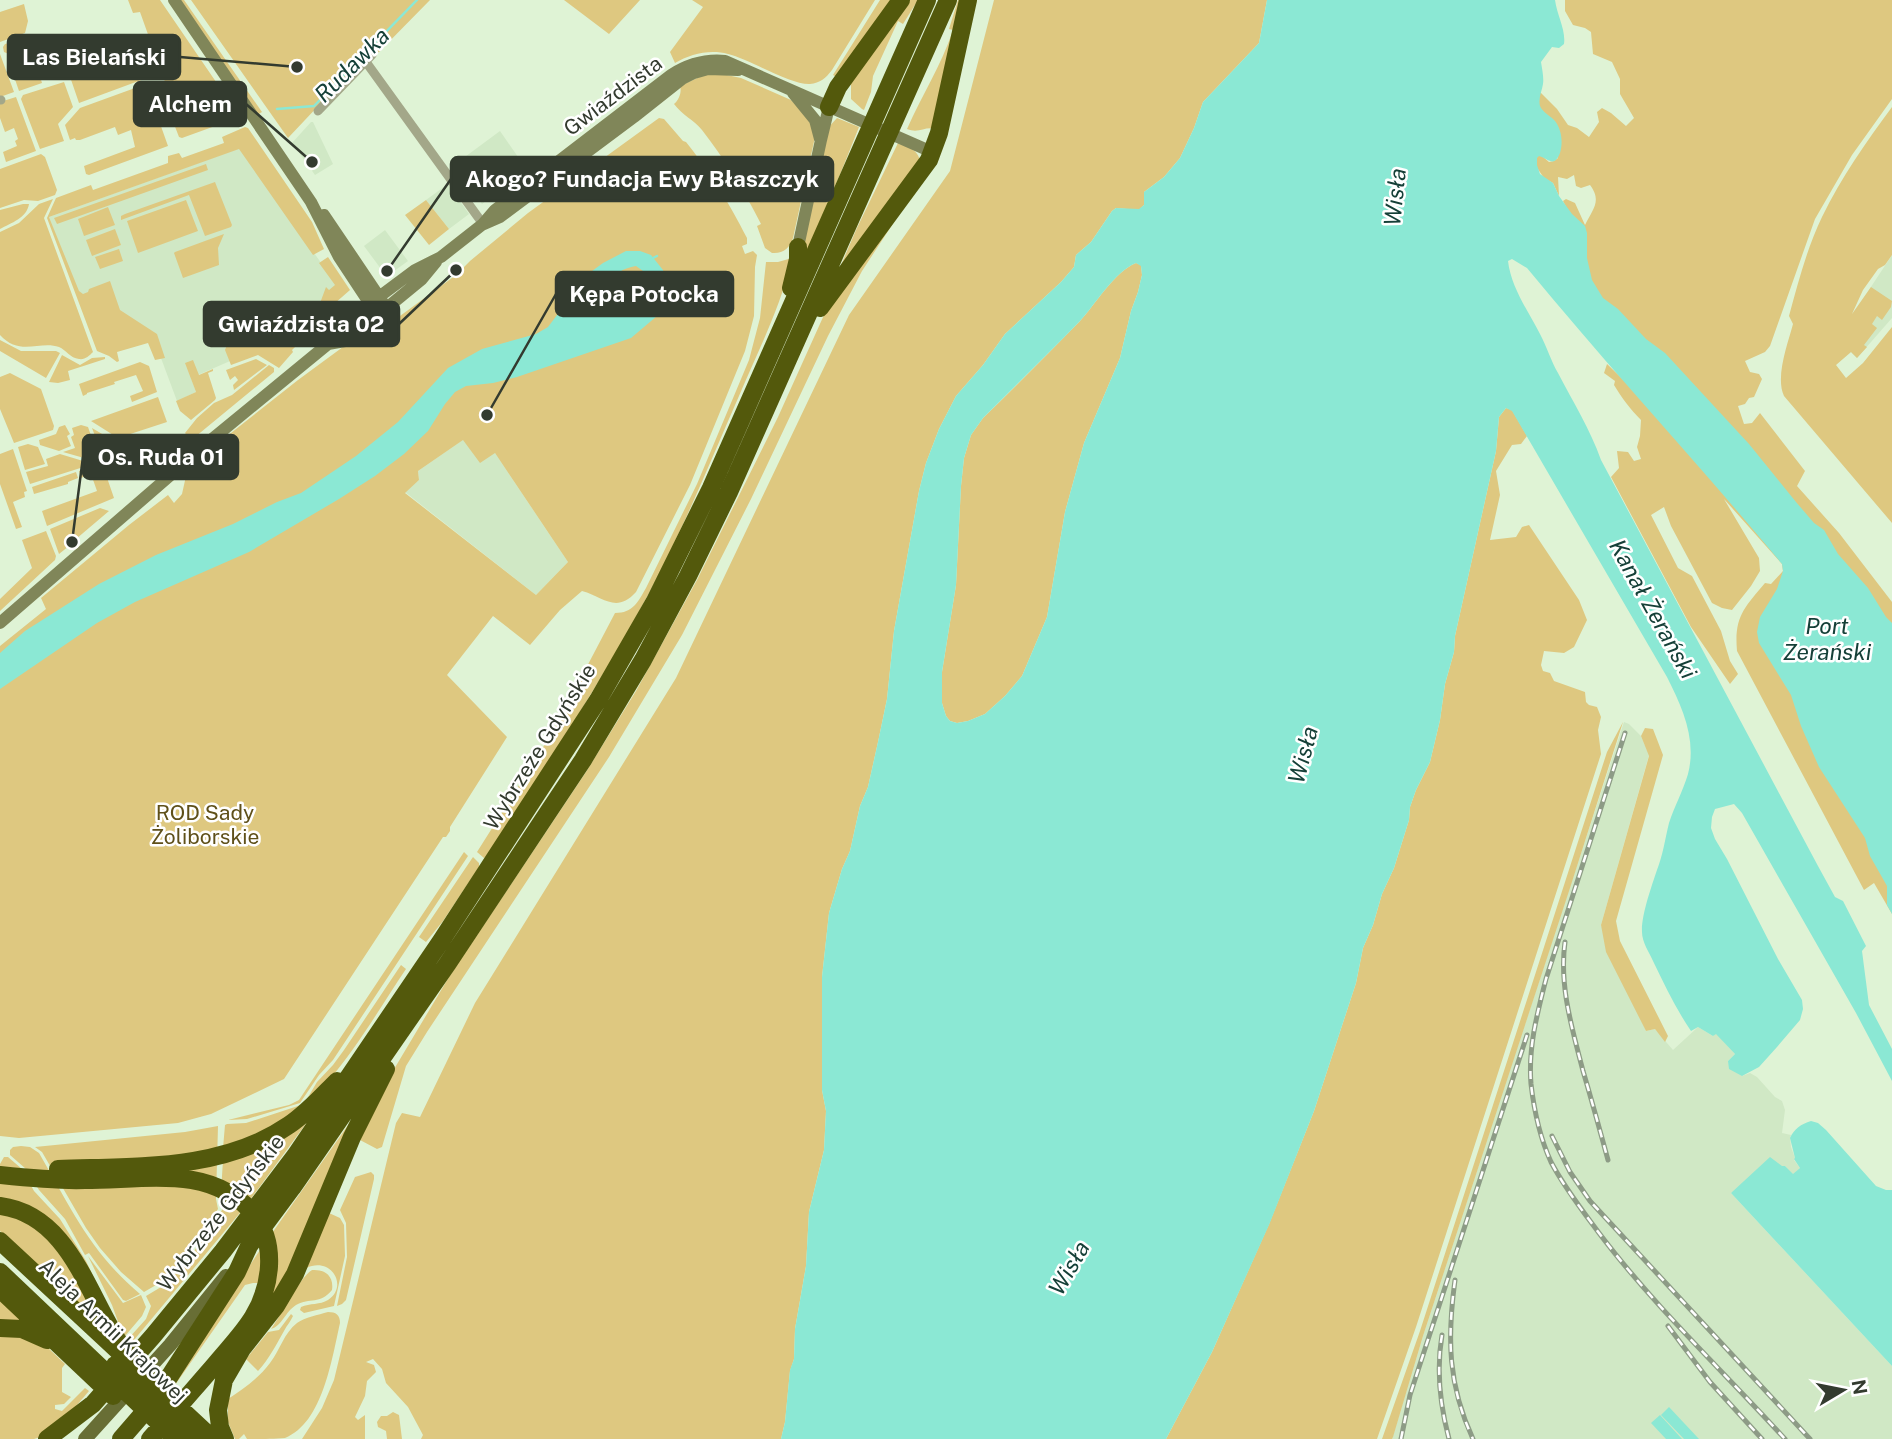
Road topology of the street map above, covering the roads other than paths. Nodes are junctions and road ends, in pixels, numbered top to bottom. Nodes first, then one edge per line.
1 (174, 0) edge
2 (901, 0) edge
3 (927, 0) edge
4 (948, 0) edge
5 (968, 0) edge
6 (746, 70) junction
7 (790, 90) junction
8 (638, 102) junction
9 (652, 103) junction
10 (830, 107) junction
11 (318, 111) dead end
12 (821, 139) junction
13 (932, 152) junction
14 (483, 224) junction
15 (798, 247) joint
16 (441, 257) junction
17 (375, 300) junction
18 (383, 311) junction
19 (783, 327) junction
20 (799, 336) junction
21 (328, 344) junction
22 (0, 623) edge
23 (448, 962) junction
24 (373, 1042) junction
25 (0, 1174) edge
26 (0, 1206) edge
27 (0, 1241) edge
28 (249, 1246) junction
29 (0, 1255) edge
30 (0, 1272) edge
31 (0, 1289) edge
32 (0, 1328) edge
33 (99, 1351) junction
34 (93, 1404) junction
35 (47, 1439) edge
36 (60, 1439) edge
37 (85, 1439) edge
38 (121, 1439) edge
39 (150, 1439) edge
40 (159, 1439) edge
41 (176, 1439) edge
42 (194, 1439) edge
43 (213, 1439) edge
44 (225, 1439) edge

1 - 17 street
2 - 10 highway
3 - 19 highway, Wybrzeże Gdyńskie
4 - 20 highway, Wybrzeże Gdyńskie
5 - 13 highway
6 - 7 street, Gwiaździsta
6 - 8 street, Gwiaździsta
6 - 9 street, Gwiaździsta
7 - 10 street, Gwiaździsta
7 - 12 street
8 - 9 street
8 - 14 street, Gwiaździsta
9 - 14 street, Gwiaździsta
10 - 12 street
10 - 13 street, Gwiaździsta
11 - 14 street
12 - 15 street
13 - 20 highway
14 - 16 street, Gwiaździsta
15 - 19 highway
16 - 17 street, Gwiaździsta
16 - 18 street, Gwiaździsta
17 - 18 street
17 - 21 street, Gwiaździsta
18 - 21 street, Gwiaździsta
19 - 24 highway, Wybrzeże Gdyńskie
20 - 23 highway, Wybrzeże Gdyńskie
21 - 22 street, Gwiaździsta
23 - 28 highway, Wybrzeże Gdyńskie
23 - 44 highway
24 - 25 highway
24 - 34 highway, Wybrzeże Gdyńskie
25 - 39 highway
26 - 33 highway
27 - 33 highway
28 - 37 main road, Wybrzeże Gdyńskie
28 - 38 highway
29 - 33 highway, Aleja Armii Krajowej
30 - 33 highway, Aleja Armii Krajowej
31 - 33 highway
32 - 33 highway
33 - 40 highway
33 - 41 highway, Aleja Armii Krajowej
33 - 42 highway, Aleja Armii Krajowej
33 - 43 highway
34 - 35 highway
34 - 36 main road, Wybrzeże Gdyńskie

